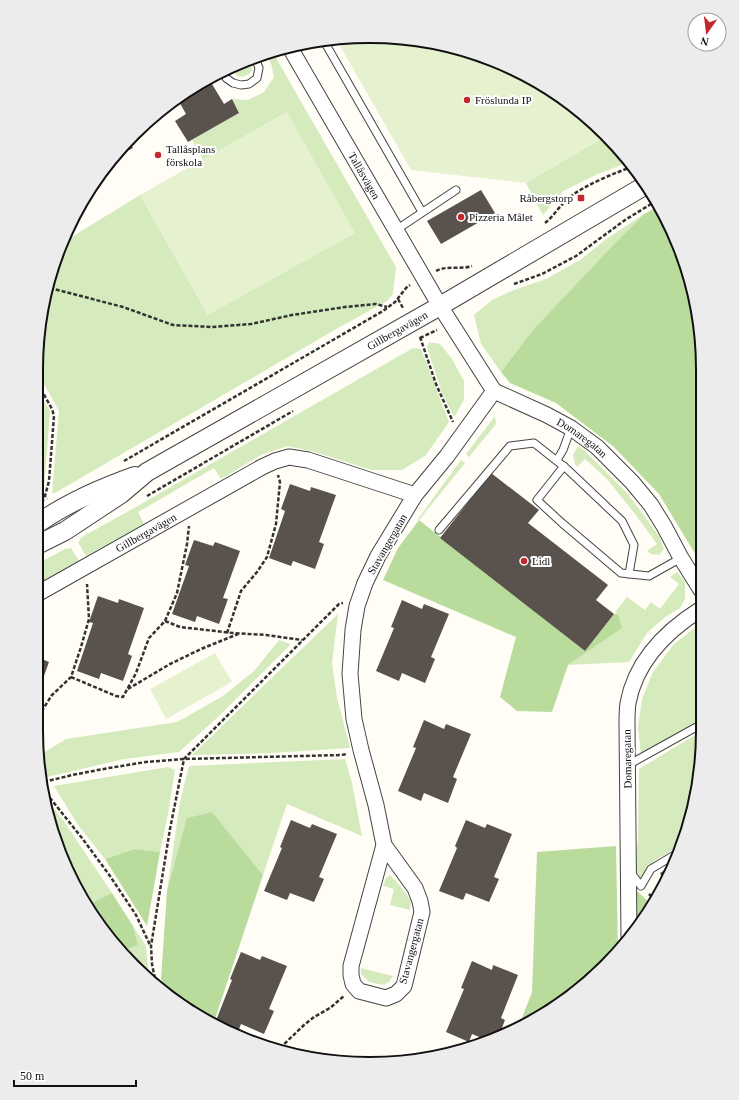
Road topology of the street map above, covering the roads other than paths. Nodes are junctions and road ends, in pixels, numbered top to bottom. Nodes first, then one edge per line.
1 (327, 46) edge
2 (293, 52) edge
3 (257, 63) edge
4 (226, 77) edge
5 (641, 188) edge
6 (456, 190) dead end
7 (422, 212) junction
8 (396, 230) junction
9 (440, 306) junction
10 (494, 391) junction
11 (571, 428) junction
12 (557, 460) junction
13 (564, 466) junction
14 (147, 472) junction
15 (415, 495) junction
16 (43, 520) edge
17 (439, 530) dead end
18 (43, 542) edge
19 (681, 558) junction
20 (630, 574) junction
21 (696, 582) edge
22 (43, 591) edge
23 (696, 612) edge
24 (696, 727) edge
25 (628, 766) junction
26 (384, 845) junction
27 (670, 858) edge
28 (629, 871) junction
29 (629, 929) edge

1 - 7 lane
2 - 8 street, Tallåsvägen
3 - 4 lane
5 - 9 street, Gillbergavägen
6 - 7 lane
7 - 8 lane
8 - 9 street, Tallåsvägen
9 - 10 street
9 - 14 street, Gillbergavägen
10 - 11 street, Domaregatan
10 - 15 street, Stavangergatan
11 - 12 lane
11 - 19 street, Domaregatan
12 - 13 lane
12 - 17 lane
13 - 20 lane
13 - 20 lane
14 - 16 street, Gillbergavägen
14 - 18 street, Gillbergavägen
15 - 22 street, Gillbergavägen
15 - 26 street, Stavangergatan
19 - 20 lane
19 - 21 street, Domaregatan
23 - 25 street, Domaregatan
24 - 25 lane
25 - 28 street, Domaregatan
26 - 26 street, Stavangergatan
27 - 28 lane
28 - 29 street, Domaregatan

